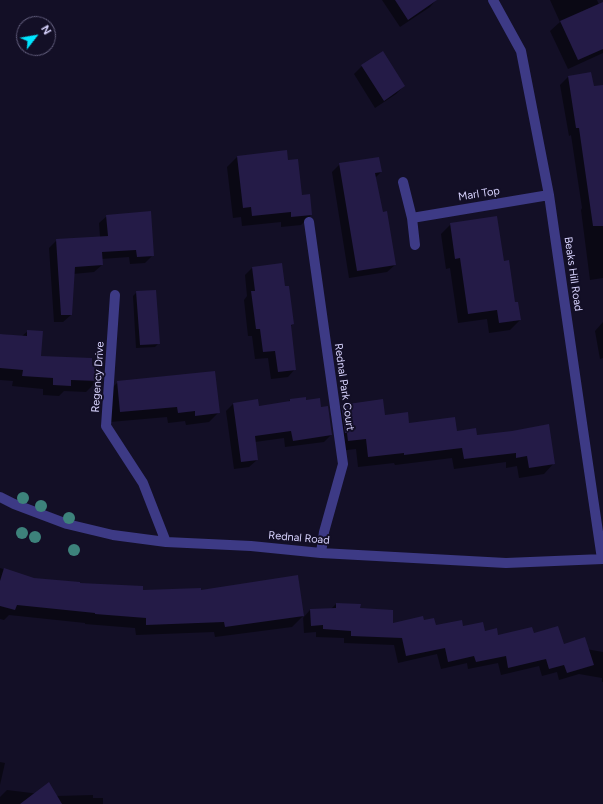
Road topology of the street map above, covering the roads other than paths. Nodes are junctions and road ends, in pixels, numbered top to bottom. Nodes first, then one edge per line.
1 (493, 0) edge
2 (403, 182) dead end
3 (549, 195) junction
4 (412, 218) junction
5 (309, 222) dead end
6 (415, 245) dead end
7 (115, 295) dead end
8 (0, 497) edge
9 (166, 542) junction
10 (321, 553) junction
11 (603, 559) edge

1 - 3 street, Beaks Hill Road
2 - 4 street
3 - 4 street, Marl Top
3 - 11 street, Beaks Hill Road
4 - 6 street
5 - 10 street, Rednal Park Court
7 - 9 street, Regency Drive
8 - 9 street, Rednal Road
9 - 10 street, Rednal Road
10 - 11 street, Rednal Road

